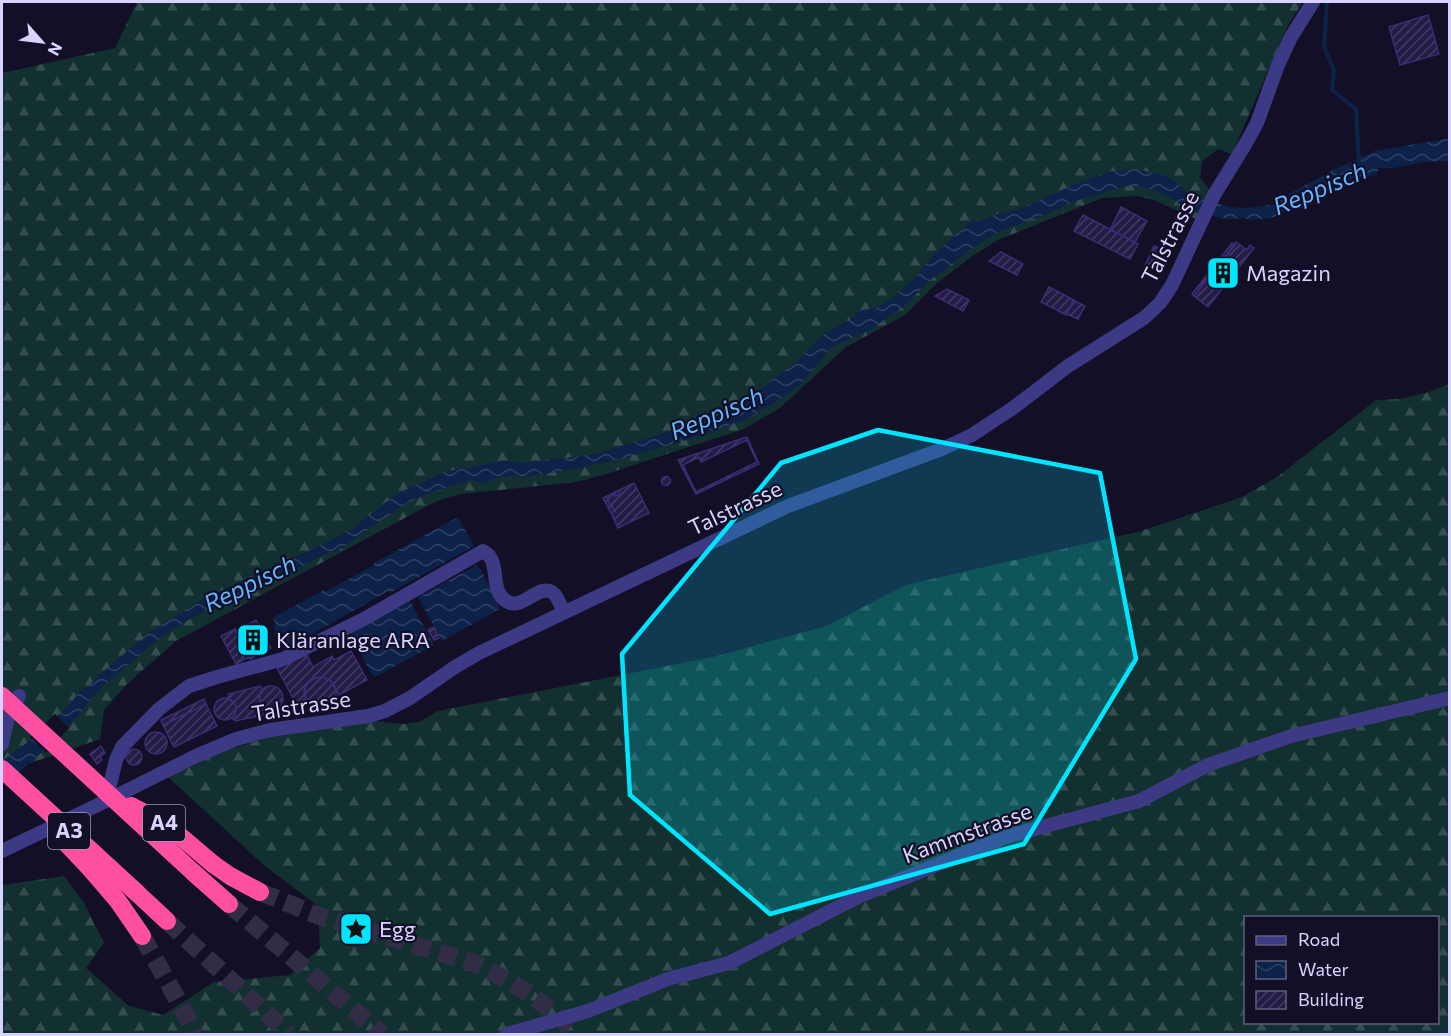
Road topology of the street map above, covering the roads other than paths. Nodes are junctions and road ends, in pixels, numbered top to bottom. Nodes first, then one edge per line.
1 (1313, 2) edge
2 (563, 612) junction
3 (10, 696) edge
4 (1449, 698) edge
5 (2, 744) edge
6 (2, 770) edge
7 (107, 798) junction
8 (2, 851) edge
9 (260, 892) tunnel mouth
10 (229, 904) tunnel mouth
11 (167, 921) tunnel mouth
12 (142, 936) tunnel mouth
13 (507, 1035) edge

1 - 2 street, Talstrasse
2 - 7 street, Talstrasse
2 - 7 street
3 - 5 street
3 - 7 highway, A3, bridge
4 - 13 street, Kammstrasse
6 - 11 highway, A3, bridge
6 - 12 highway, bridge
7 - 8 street, Talstrasse
7 - 9 highway, A4, bridge
7 - 10 highway, A3, bridge

